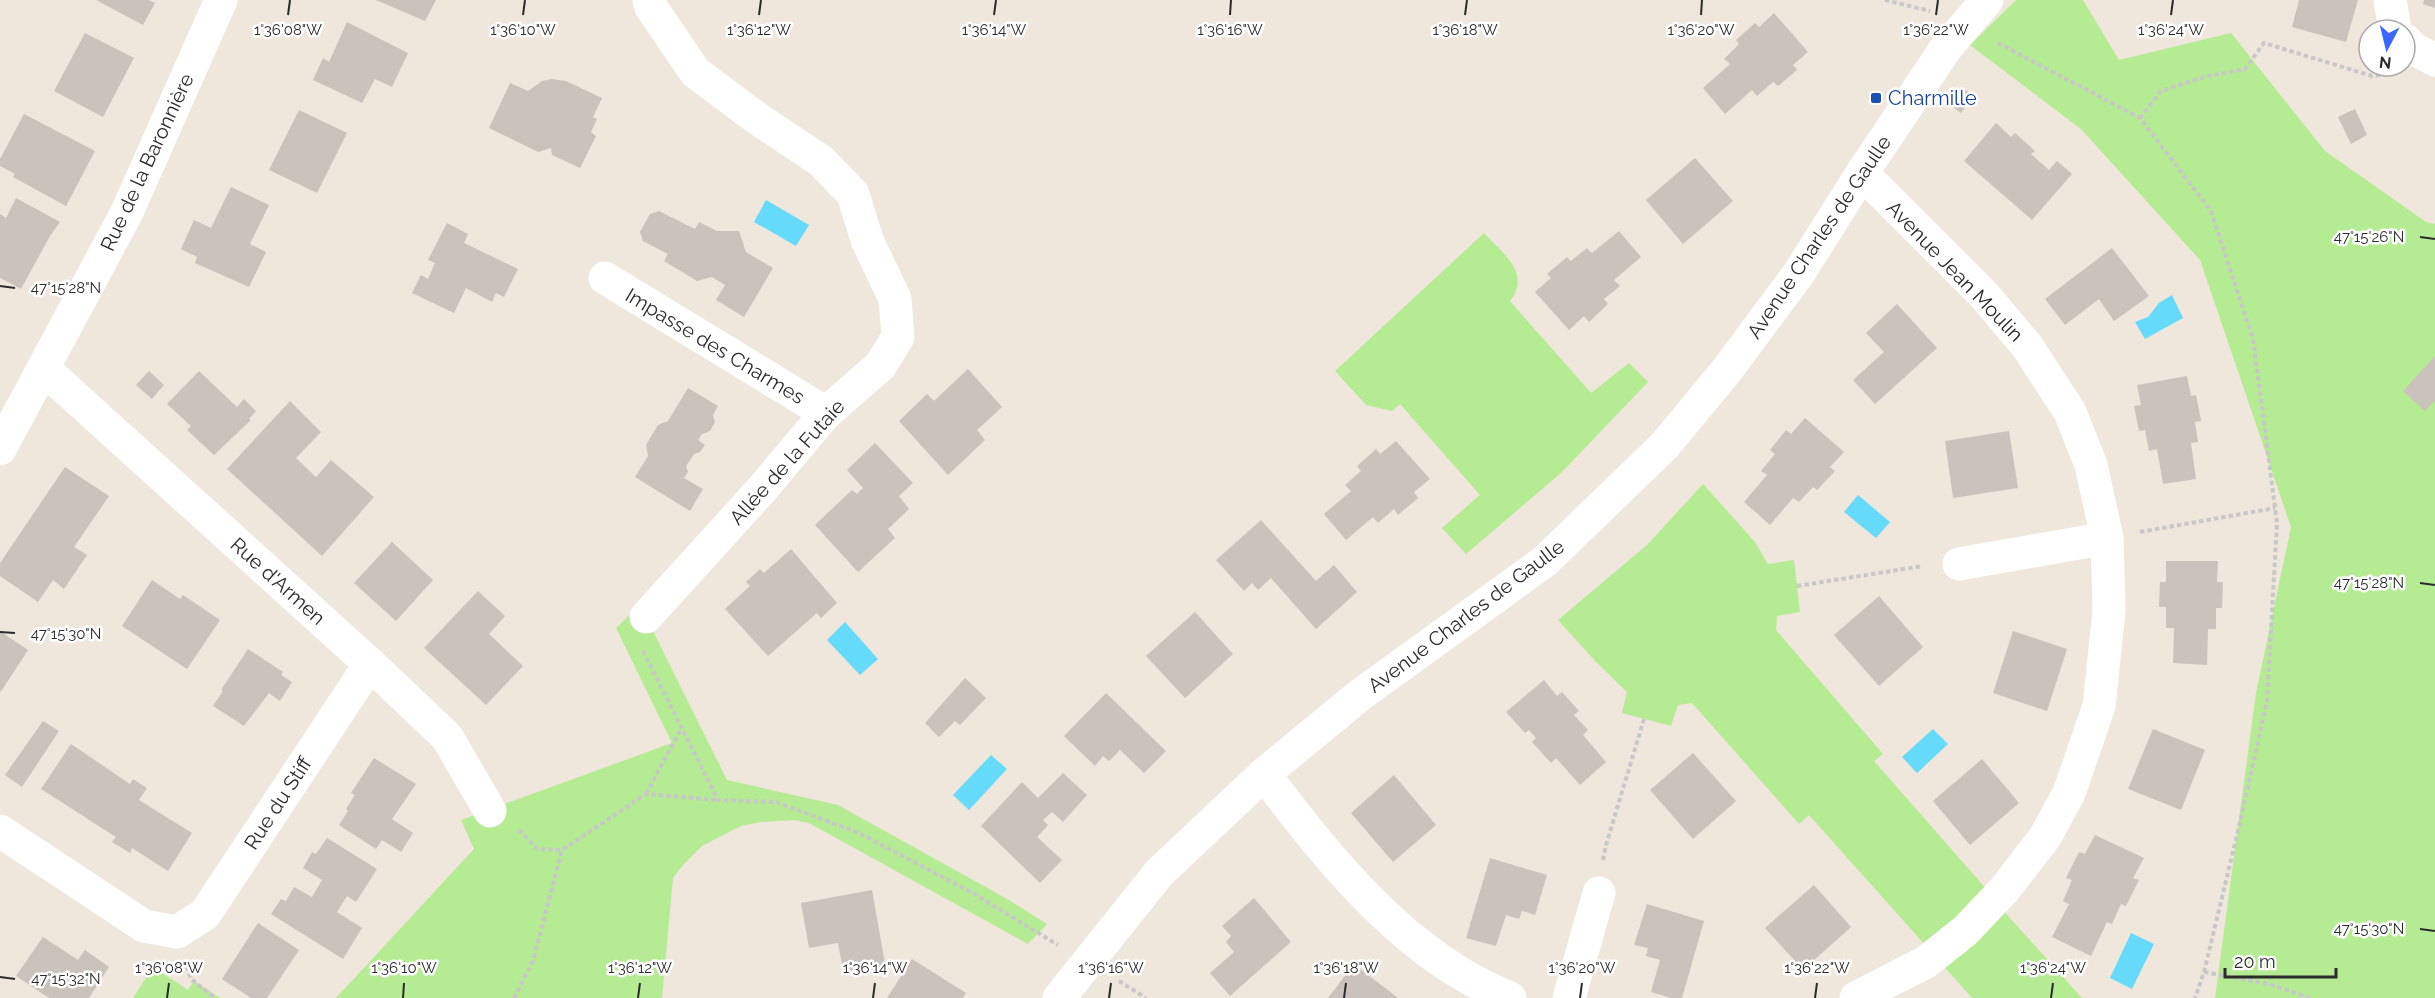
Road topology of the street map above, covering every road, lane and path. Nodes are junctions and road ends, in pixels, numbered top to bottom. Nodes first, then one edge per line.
1 (221, 0) edge
2 (649, 0) edge
3 (2390, 0) edge
4 (1978, 11) edge
5 (2393, 18) edge
6 (2417, 51) edge
7 (2435, 60) edge
8 (2357, 72) edge
9 (2140, 118) junction
10 (1862, 173) junction
11 (605, 278) dead end
12 (44, 369) junction
13 (826, 413) junction
14 (0, 449) edge
15 (2275, 508) junction
16 (2107, 538) junction
17 (1959, 564) joint
18 (1797, 586) dead end
19 (646, 617) joint
20 (369, 664) junction
21 (1644, 719) dead end
22 (681, 729) junction
23 (1264, 774) junction
24 (646, 794) junction
25 (718, 800) junction
26 (490, 811) joint
27 (0, 831) edge
28 (562, 850) junction
29 (1599, 893) joint
30 (177, 932) junction
31 (1088, 962) junction
32 (2204, 972) junction
33 (215, 998) edge
34 (514, 998) edge
35 (1059, 998) edge
36 (1510, 998) edge
37 (1569, 998) edge
38 (1856, 998) edge
39 (2195, 998) edge
40 (2310, 998) edge

1 - 12 street, Rue de la Baronnière
2 - 13 street, Allée de la Futaie
3 - 5 street
4 - 9 path
4 - 10 street, Avenue Charles de Gaulle
6 - 7 street
8 - 9 path
9 - 15 path
10 - 16 street, Avenue Jean Moulin
10 - 23 street, Avenue Charles de Gaulle
11 - 13 street, Impasse des Charmes
12 - 14 street, Rue de la Baronnière
12 - 20 street, Rue d'Armen
13 - 19 street, Allée de la Futaie
15 - 16 path
15 - 32 path
16 - 17 street
16 - 38 street, Avenue Jean Moulin
17 - 18 path
19 - 22 path
20 - 26 street, Rue d'Armen
20 - 30 street, Rue du Stiff
21 - 29 path
22 - 24 path
22 - 25 path
23 - 31 street, Avenue Charles de Gaulle
23 - 36 street
24 - 25 path
24 - 28 path
25 - 31 path
26 - 28 path
27 - 30 street
28 - 34 path
29 - 37 street
30 - 33 path
31 - 35 street, Avenue Charles de Gaulle
32 - 39 path
32 - 40 path

